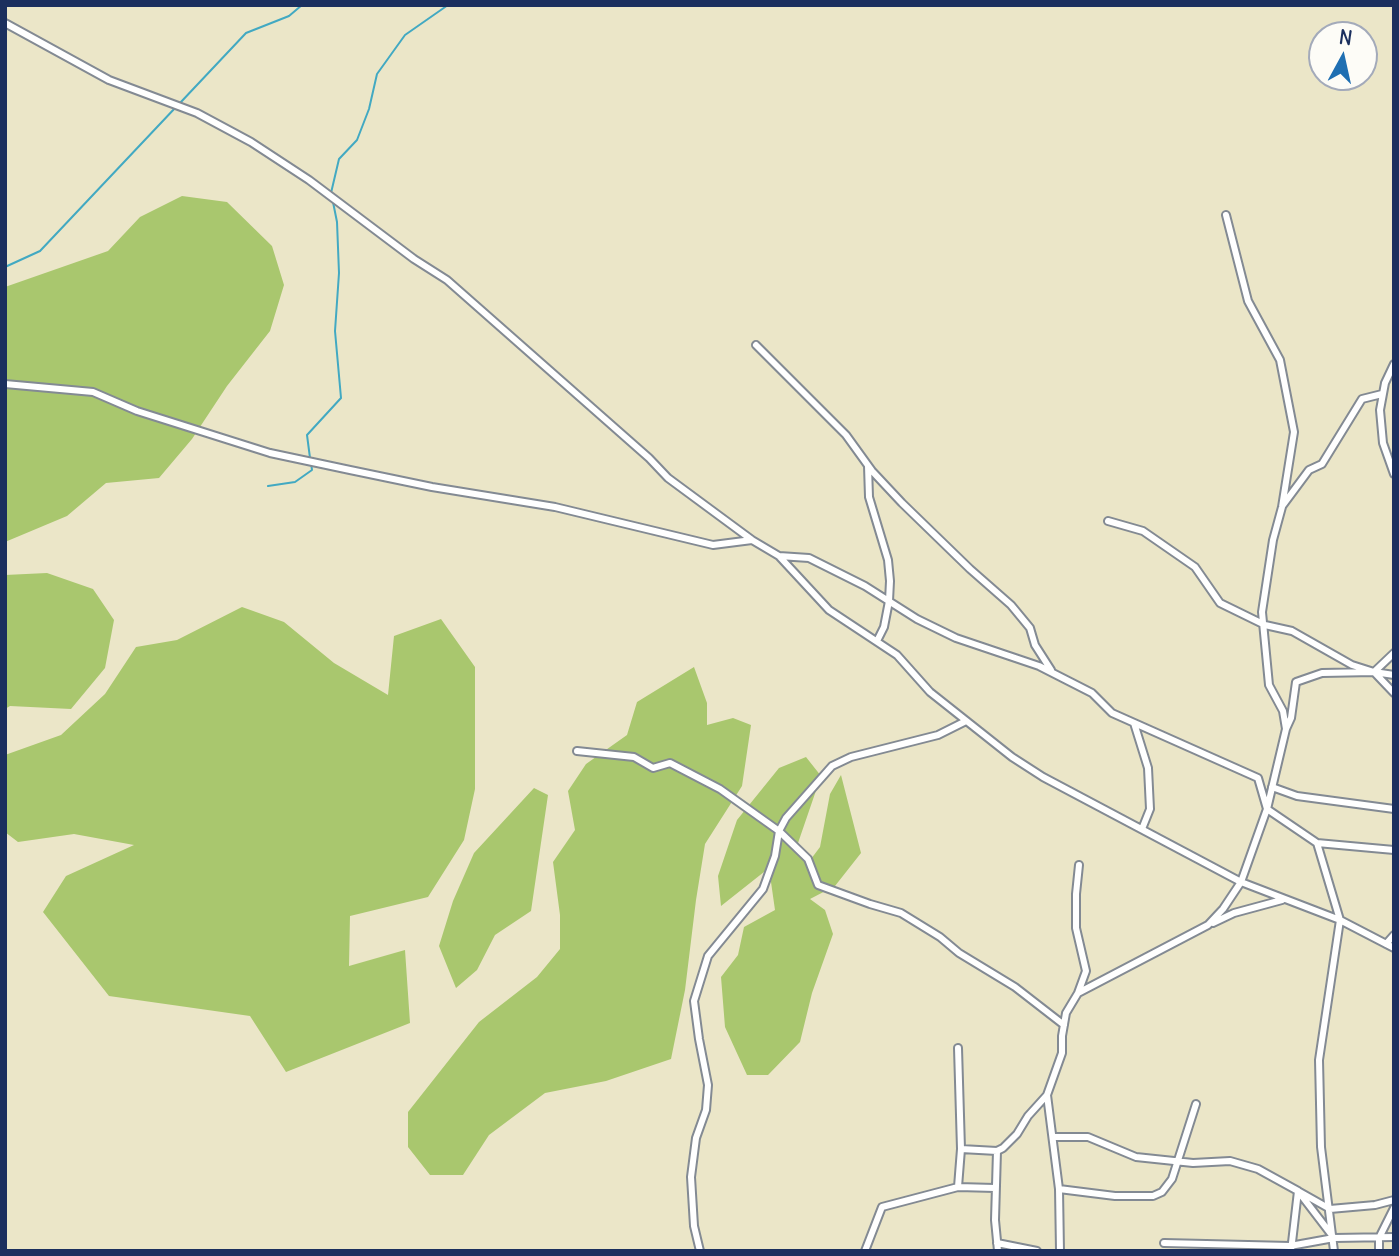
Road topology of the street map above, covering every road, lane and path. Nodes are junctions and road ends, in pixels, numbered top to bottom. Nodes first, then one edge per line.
1 (5, 23) edge
2 (1226, 215) dead end
3 (756, 345) dead end
4 (1394, 364) edge
5 (5, 384) edge
6 (1382, 394) junction
7 (868, 465) junction
8 (1394, 474) edge
9 (1282, 507) junction
10 (1108, 521) dead end
11 (752, 540) junction
12 (779, 556) junction
13 (889, 601) junction
14 (1265, 625) junction
15 (877, 641) junction
16 (1394, 653) edge
17 (1053, 673) junction
18 (1374, 673) junction
19 (1394, 675) edge
20 (1394, 693) edge
21 (966, 721) junction
22 (1134, 723) junction
23 (1286, 729) junction
24 (577, 751) dead end
25 (1272, 787) junction
26 (1267, 809) junction
27 (1394, 809) edge
28 (1142, 829) junction
29 (779, 831) junction
30 (1317, 844) junction
31 (1394, 850) edge
32 (1079, 865) dead end
33 (1241, 882) junction
34 (1284, 899) junction
35 (1339, 920) junction
36 (1208, 925) junction
37 (1394, 935) edge
38 (1386, 944) junction
39 (1394, 948) edge
40 (1077, 993) junction
41 (1064, 1025) junction
42 (958, 1048) dead end
43 (1047, 1095) junction
44 (1196, 1104) dead end
45 (1054, 1137) junction
46 (961, 1149) junction
47 (997, 1151) junction
48 (1175, 1161) junction
49 (958, 1187) junction
50 (995, 1188) junction
51 (1059, 1189) junction
52 (1298, 1191) junction
53 (1394, 1200) edge
54 (1394, 1208) edge
55 (1330, 1209) junction
56 (1394, 1237) edge
57 (1334, 1238) junction
58 (1380, 1238) junction
59 (997, 1243) junction
60 (1164, 1243) dead end
61 (1212, 1248) edge
62 (1290, 1248) edge
63 (700, 1251) edge
64 (865, 1251) edge
65 (998, 1251) edge
66 (1037, 1251) edge
67 (1060, 1251) edge
68 (1334, 1251) edge
69 (1379, 1251) edge

1 - 11 street
2 - 9 street
3 - 7 street
4 - 6 street
5 - 11 street
6 - 8 street
6 - 9 street
7 - 13 street
7 - 17 street
9 - 14 street
10 - 14 street
11 - 12 street
12 - 13 street
12 - 15 street
13 - 15 street
13 - 17 street
14 - 18 street
14 - 23 street
15 - 21 street
16 - 18 street
17 - 22 street
18 - 19 street
18 - 20 street
18 - 23 street
21 - 28 street
21 - 29 street
22 - 26 street
22 - 28 street
23 - 25 street
24 - 29 street
25 - 26 street
25 - 27 street
26 - 30 street
26 - 33 street
28 - 33 street
29 - 41 street
29 - 63 street
30 - 31 street
30 - 35 street
32 - 40 street
33 - 34 street
33 - 36 street
34 - 35 street
34 - 36 street
35 - 38 street
35 - 55 street
36 - 40 street
37 - 38 street
38 - 39 street
40 - 41 street
41 - 43 street
42 - 46 street
43 - 45 street
43 - 47 street
44 - 48 street
45 - 48 street
45 - 51 street
46 - 47 street
46 - 49 street
47 - 50 street
48 - 51 street
48 - 52 street
49 - 50 street
49 - 64 street
50 - 59 street
51 - 67 street
52 - 55 street
52 - 57 street
52 - 62 street
53 - 55 street
54 - 58 street
55 - 57 street
56 - 58 street
57 - 58 street
57 - 62 street
57 - 68 street
58 - 69 street
59 - 65 street
59 - 66 street
60 - 61 street
61 - 62 street

